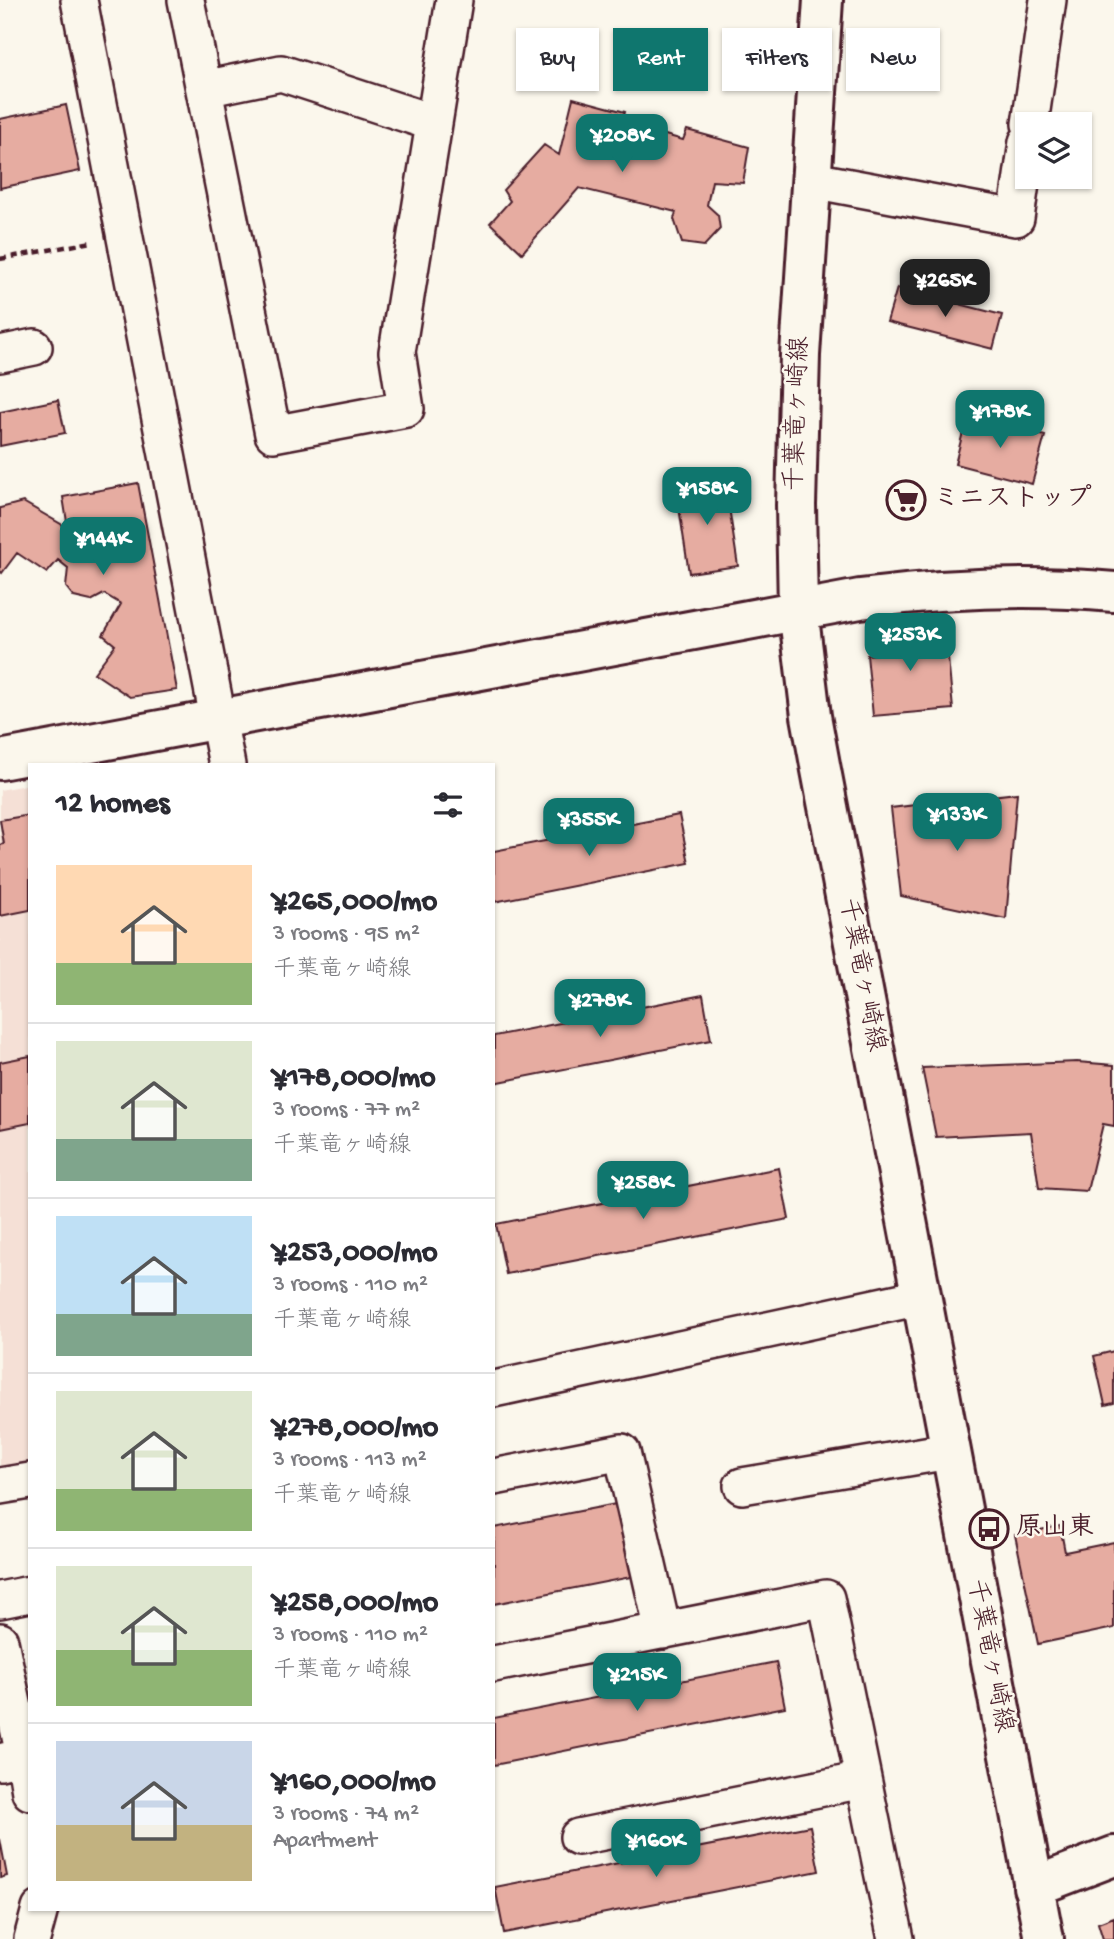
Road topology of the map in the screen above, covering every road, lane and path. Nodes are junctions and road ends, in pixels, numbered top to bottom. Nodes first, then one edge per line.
1 (79, 0) edge
2 (186, 0) edge
3 (454, 0) edge
4 (823, 0) edge
5 (1048, 0) edge
6 (204, 89) junction
7 (1032, 112) edge
8 (435, 123) junction
9 (812, 180) junction
10 (1020, 189) edge
11 (125, 236) junction
12 (0, 259) edge
13 (34, 347) dead end
14 (0, 354) edge
15 (1114, 592) edge
16 (798, 609) junction
17 (218, 719) junction
18 (0, 760) edge
19 (227, 763) edge
20 (921, 1297) junction
21 (495, 1390) edge
22 (949, 1451) junction
23 (495, 1477) edge
24 (28, 1481) edge
25 (0, 1486) edge
26 (742, 1486) dead end
27 (28, 1594) edge
28 (0, 1600) edge
29 (663, 1631) junction
30 (0, 1641) edge
31 (495, 1664) edge
32 (18, 1758) edge
33 (863, 1780) junction
34 (28, 1786) edge
35 (578, 1837) dead end
36 (1114, 1856) edge
37 (1033, 1887) junction
38 (39, 1911) edge
39 (32, 1939) edge
40 (896, 1939) edge
41 (1044, 1939) edge

1 - 11 street
2 - 6 street
3 - 8 street
4 - 9 main road, 千葉竜ヶ崎線
5 - 7 street
6 - 8 street
6 - 8 street
9 - 10 street
9 - 16 main road, 千葉竜ヶ崎線
11 - 12 path
11 - 17 street
13 - 14 street
15 - 16 main road
16 - 17 main road
16 - 20 main road, 千葉竜ヶ崎線
17 - 18 main road
17 - 19 street
20 - 21 street
20 - 22 main road, 千葉竜ヶ崎線
22 - 26 street
22 - 37 main road, 千葉竜ヶ崎線
23 - 29 street
24 - 25 street
27 - 28 street
29 - 31 street
29 - 33 street
30 - 32 street
32 - 34 street
33 - 35 street
33 - 40 street
36 - 37 main road
37 - 41 main road, 千葉竜ヶ崎線
38 - 39 street

